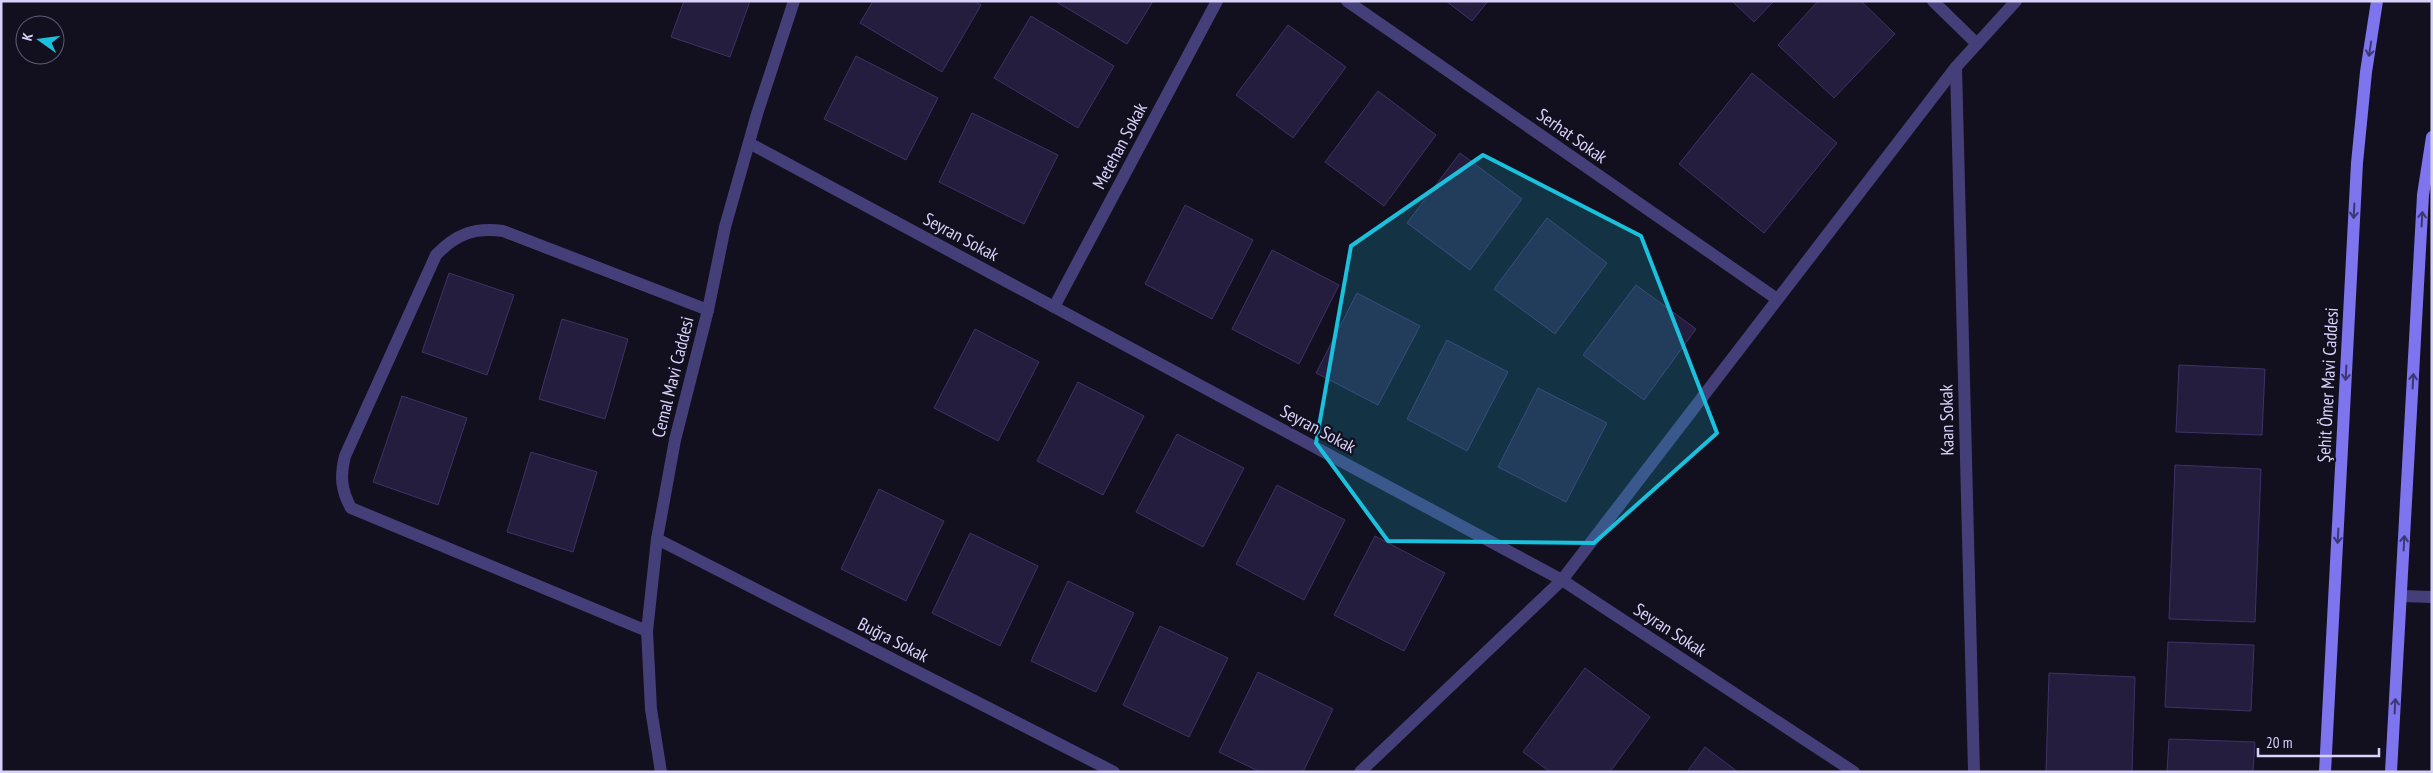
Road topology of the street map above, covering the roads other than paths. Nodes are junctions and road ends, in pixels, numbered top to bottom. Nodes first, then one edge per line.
1 (794, 1) edge
2 (1217, 1) edge
3 (1347, 1) edge
4 (1934, 1) edge
5 (2016, 1) edge
6 (2377, 1) edge
7 (1978, 44) junction
8 (1956, 67) junction
9 (2432, 137) edge
10 (749, 143) junction
11 (1777, 299) junction
12 (1054, 307) junction
13 (708, 310) junction
14 (657, 539) junction
15 (1562, 580) junction
16 (2401, 596) junction
17 (2432, 597) edge
18 (647, 631) junction
19 (661, 772) edge
20 (1114, 772) edge
21 (1360, 772) edge
22 (1854, 772) edge
23 (1974, 772) edge
24 (2325, 772) edge
25 (2391, 772) edge

1 - 10 street, Cemal Mavi Caddesi
2 - 12 street, Metehan Sokak
3 - 11 street, Serhat Sokak
4 - 7 street
5 - 7 street
6 -> 24 main road, Şehit Ömer Mavi Caddesi
7 - 8 street
8 - 11 street
8 - 23 street, Kaan Sokak
16 -> 9 main road
10 - 12 street, Seyran Sokak
10 - 13 street, Cemal Mavi Caddesi
11 - 15 street
12 - 15 street, Seyran Sokak
13 - 14 street, Cemal Mavi Caddesi
13 - 18 street
14 - 18 street, Cemal Mavi Caddesi
14 - 20 street, Buğra Sokak
15 - 21 street
15 - 22 street, Seyran Sokak
16 - 17 street
25 -> 16 main road
18 - 19 street, Cemal Mavi Caddesi

